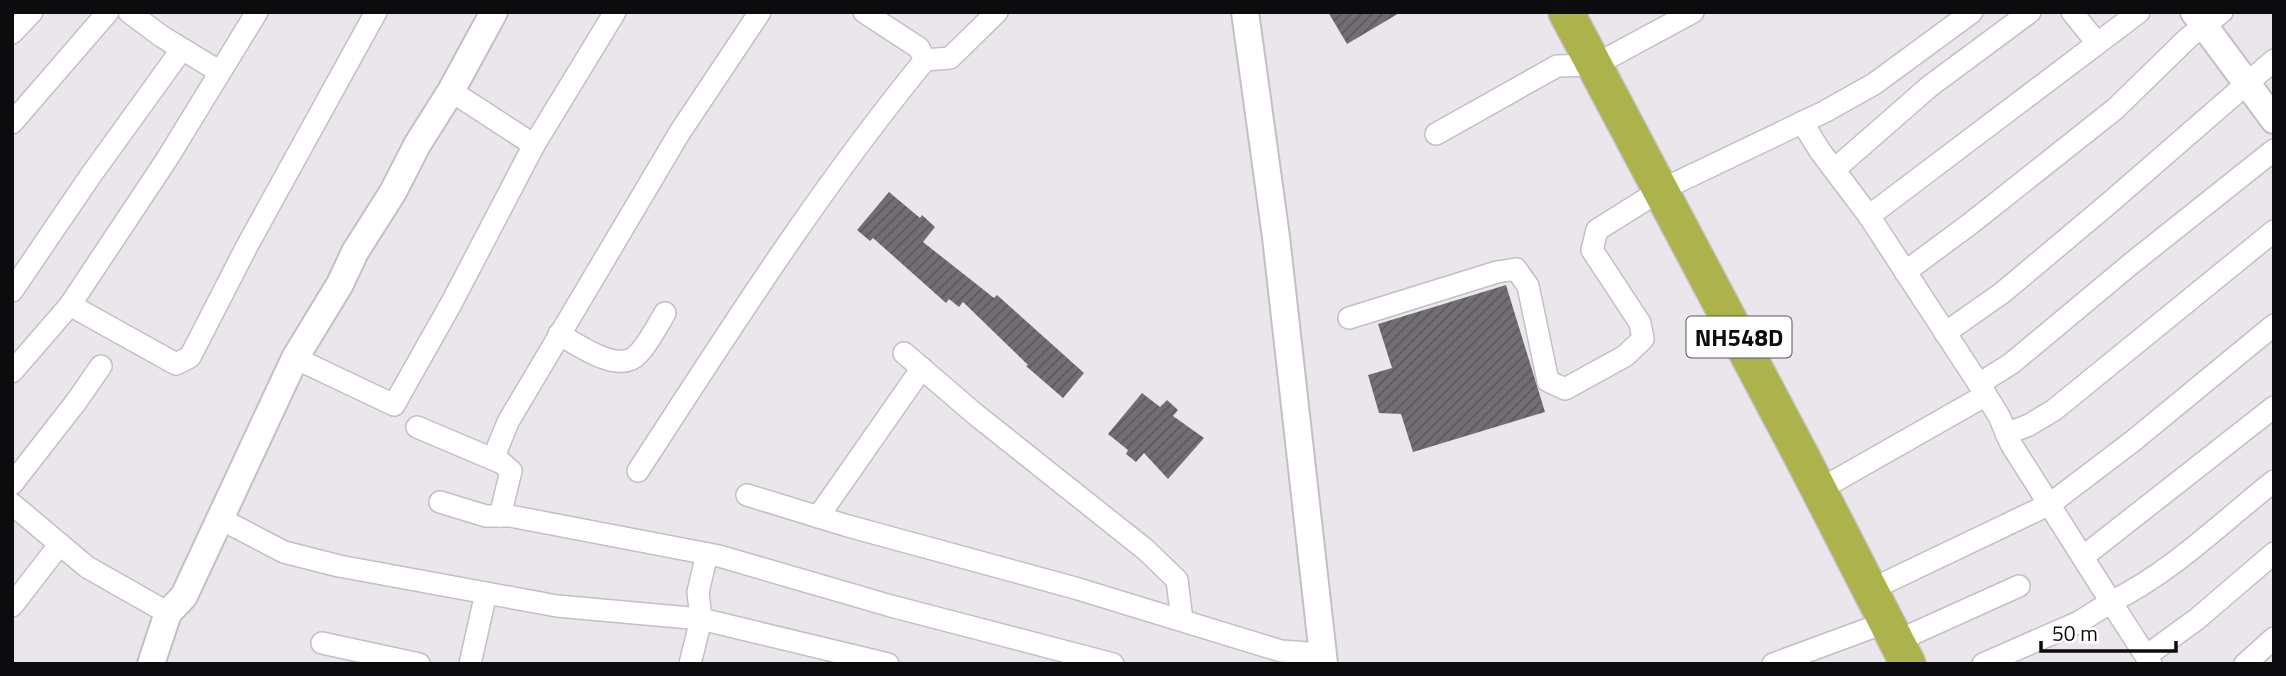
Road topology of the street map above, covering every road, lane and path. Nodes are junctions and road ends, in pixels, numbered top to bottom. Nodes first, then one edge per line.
1 (32, 12) edge
2 (108, 12) edge
3 (129, 12) edge
4 (257, 12) edge
5 (376, 12) edge
6 (494, 12) edge
7 (615, 12) edge
8 (760, 12) edge
9 (997, 12) edge
10 (1245, 12) edge
11 (1566, 12) edge
12 (1693, 12) edge
13 (1972, 12) edge
14 (2030, 12) edge
15 (2139, 12) edge
16 (2076, 13) edge
17 (871, 14) edge
18 (2207, 17) edge
19 (12, 33) edge
20 (2097, 43) junction
21 (182, 49) junction
22 (925, 60) junction
23 (2274, 60) edge
24 (1595, 65) junction
25 (220, 72) junction
26 (2248, 85) junction
27 (451, 91) junction
28 (2274, 120) edge
29 (1802, 122) junction
30 (12, 123) edge
31 (1436, 134) dead end
32 (534, 145) junction
33 (2274, 150) edge
34 (1835, 169) junction
35 (1661, 190) junction
36 (1869, 216) junction
37 (2274, 231) edge
38 (1905, 272) junction
39 (12, 291) edge
40 (70, 305) junction
41 (666, 313) dead end
42 (1349, 318) dead end
43 (2274, 325) edge
44 (1945, 333) junction
45 (559, 334) junction
46 (904, 354) dead end
47 (295, 358) junction
48 (101, 366) dead end
49 (922, 368) junction
50 (12, 372) edge
51 (1982, 390) junction
52 (2274, 407) edge
53 (417, 427) dead end
54 (2007, 434) junction
55 (493, 459) junction
56 (639, 471) dead end
57 (2274, 481) edge
58 (12, 484) edge
59 (1819, 490) junction
60 (747, 495) dead end
61 (440, 502) dead end
62 (12, 504) edge
63 (2050, 504) junction
64 (500, 516) junction
65 (818, 517) junction
66 (219, 518) junction
67 (61, 544) junction
68 (2274, 553) edge
69 (707, 554) junction
70 (2084, 556) junction
71 (2019, 586) dead end
72 (1870, 590) junction
73 (486, 593) junction
74 (2111, 603) junction
75 (12, 606) edge
76 (168, 613) junction
77 (701, 619) junction
78 (1182, 620) junction
79 (2274, 638) edge
80 (1897, 642) edge
81 (322, 643) dead end
82 (1323, 659) edge
83 (2149, 660) edge
84 (151, 664) edge
85 (419, 664) edge
86 (470, 664) edge
87 (690, 664) edge
88 (888, 664) edge
89 (1113, 664) edge
90 (1773, 664) edge
91 (1983, 664) edge
92 (2245, 664) edge

1 - 19 street
2 - 30 street
3 - 21 street
4 - 25 street
5 - 40 street
6 - 27 street
7 - 32 street
8 - 45 street
9 - 22 street
10 - 82 street
11 - 24 highway, NH548D
12 - 24 street
13 - 29 street
14 - 34 street
15 - 20 street
16 - 20 street
17 - 22 street
18 - 26 street
18 - 38 street
20 - 36 street
21 - 25 street
21 - 39 street
22 - 56 street
23 - 26 street
24 - 31 street
24 - 35 highway, NH548D
25 - 40 street
26 - 28 street
26 - 44 street
27 - 32 street
27 - 47 street
29 - 34 street
29 - 35 street
32 - 47 street
33 - 51 street
34 - 36 street
35 - 42 street
35 - 59 highway, NH548D
36 - 38 street
37 - 54 street
38 - 44 street
40 - 50 street
41 - 45 street
43 - 63 street
44 - 51 street
45 - 55 street
46 - 49 street
47 - 66 street
48 - 58 street
49 - 65 street
49 - 78 street
51 - 54 street
51 - 59 street
52 - 70 street
53 - 55 street
54 - 63 street
55 - 64 street
57 - 74 street
59 - 72 highway, NH548D
60 - 65 street
61 - 64 street
62 - 67 street
63 - 70 street
63 - 72 street
64 - 69 street
65 - 78 street
66 - 73 street
66 - 76 street
67 - 75 street
67 - 76 street
68 - 83 street
69 - 77 street
69 - 89 street
70 - 74 street
71 - 80 street
72 - 80 highway, NH548D
73 - 77 street
73 - 86 street
74 - 83 street
74 - 91 street
76 - 84 street
77 - 87 street
77 - 88 street
78 - 82 street
79 - 92 street
80 - 90 street
81 - 85 street

